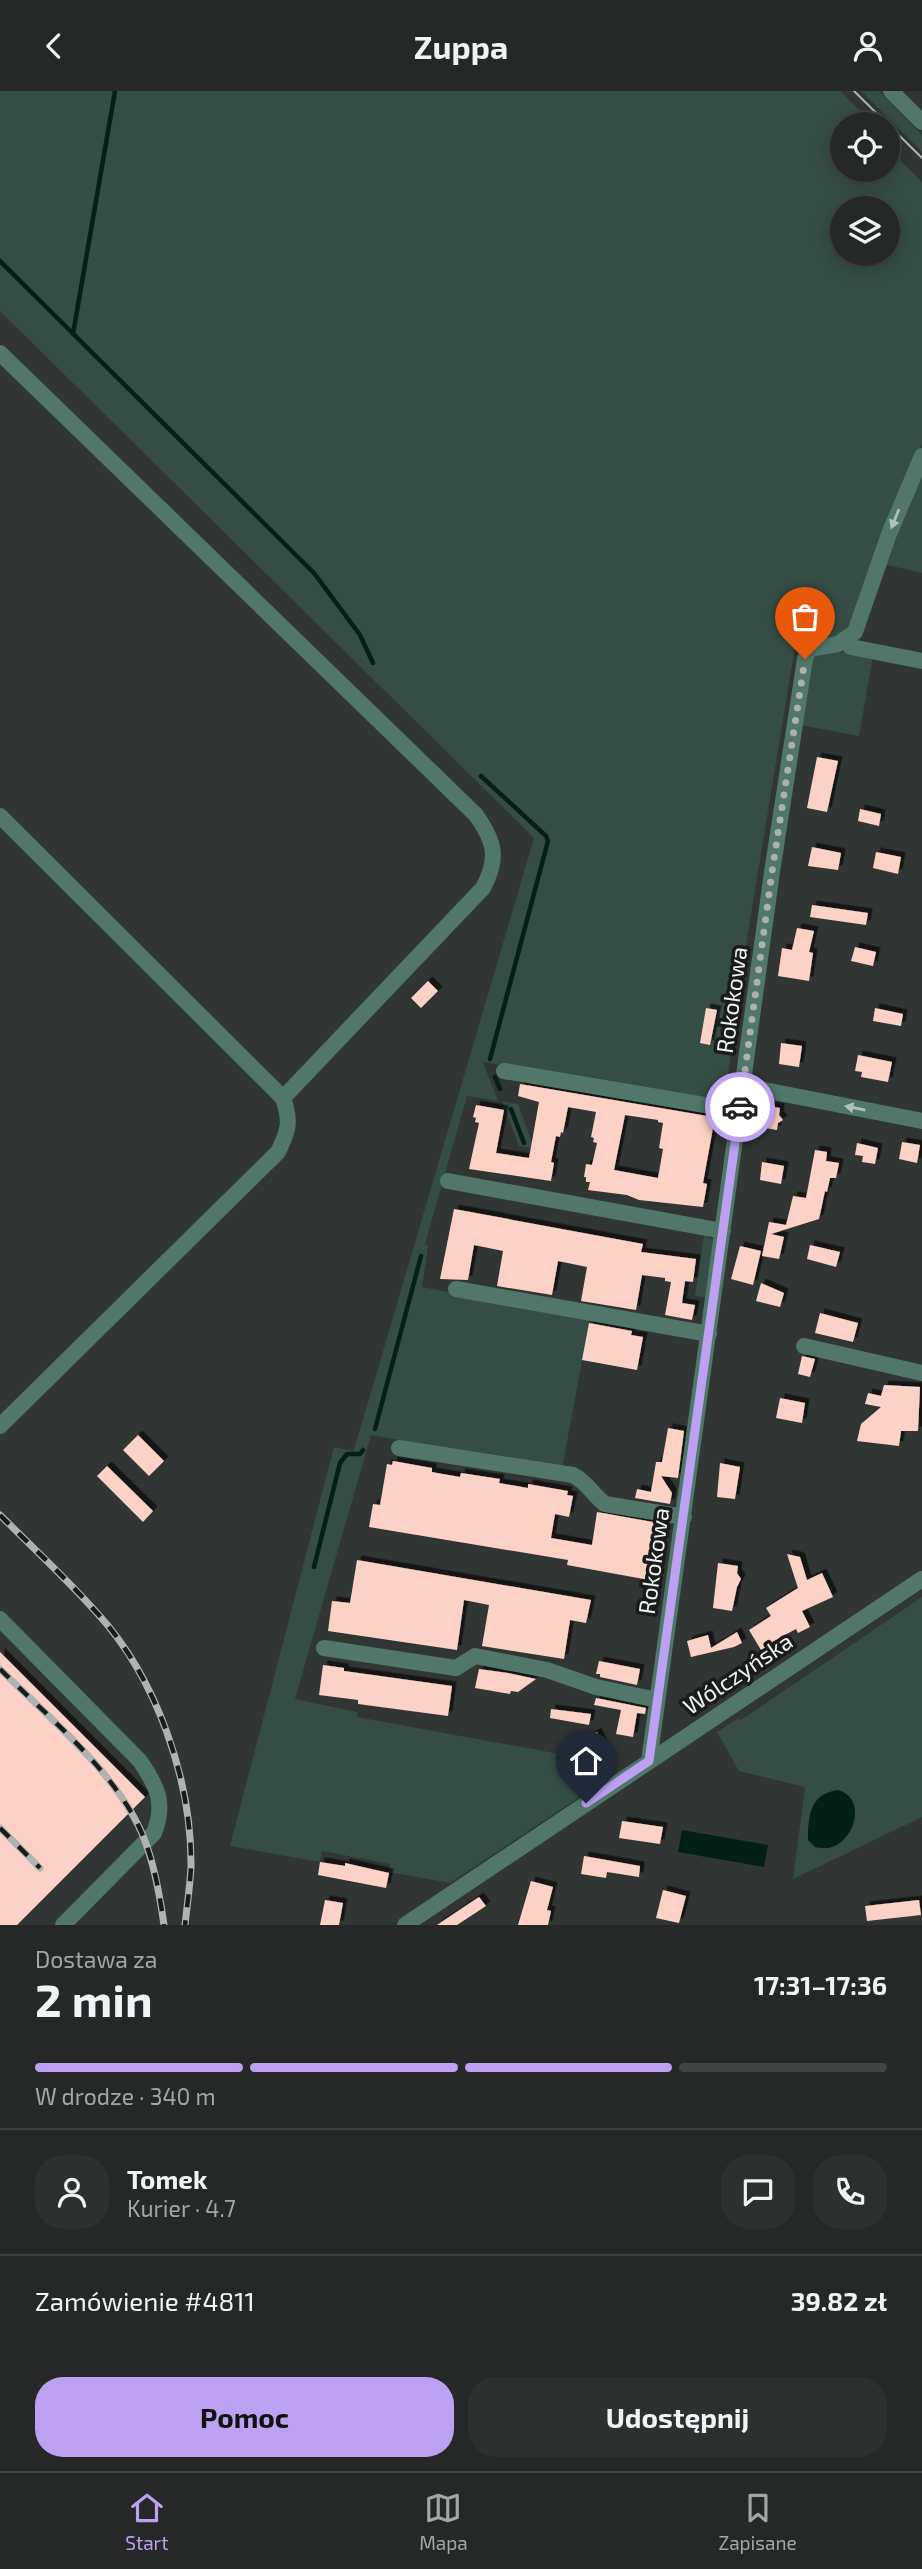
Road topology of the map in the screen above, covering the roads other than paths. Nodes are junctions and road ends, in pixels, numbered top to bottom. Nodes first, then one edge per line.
1 (891, 91) edge
2 (922, 122) edge
3 (0, 353) edge
4 (922, 456) edge
5 (845, 641) junction
6 (922, 661) edge
7 (0, 816) edge
8 (504, 1071) dead end
9 (744, 1086) junction
10 (283, 1098) junction
11 (740, 1111) junction
12 (922, 1121) edge
13 (448, 1181) dead end
14 (723, 1231) junction
15 (456, 1289) dead end
16 (709, 1334) junction
17 (804, 1346) dead end
18 (922, 1373) edge
19 (0, 1426) edge
20 (399, 1448) dead end
21 (684, 1517) junction
22 (922, 1579) edge
23 (0, 1619) edge
24 (324, 1648) dead end
25 (657, 1700) junction
26 (649, 1761) junction
27 (63, 1925) edge
28 (405, 1925) edge

1 - 2 street
3 - 10 street
4 -> 5 street
5 - 6 street
5 - 9 street, Rokokowa
7 - 10 street
8 - 11 street
9 - 11 street, Rokokowa
12 -> 9 street
10 - 19 street
11 - 14 street, Rokokowa
13 - 14 street
14 - 16 street, Rokokowa
15 - 16 street
16 - 21 street, Rokokowa
17 - 18 street
20 - 21 street
21 - 25 street, Rokokowa
22 - 26 street, Wólczyńska
23 - 27 street
24 - 25 street
25 - 26 street, Rokokowa
26 - 28 street, Wólczyńska

